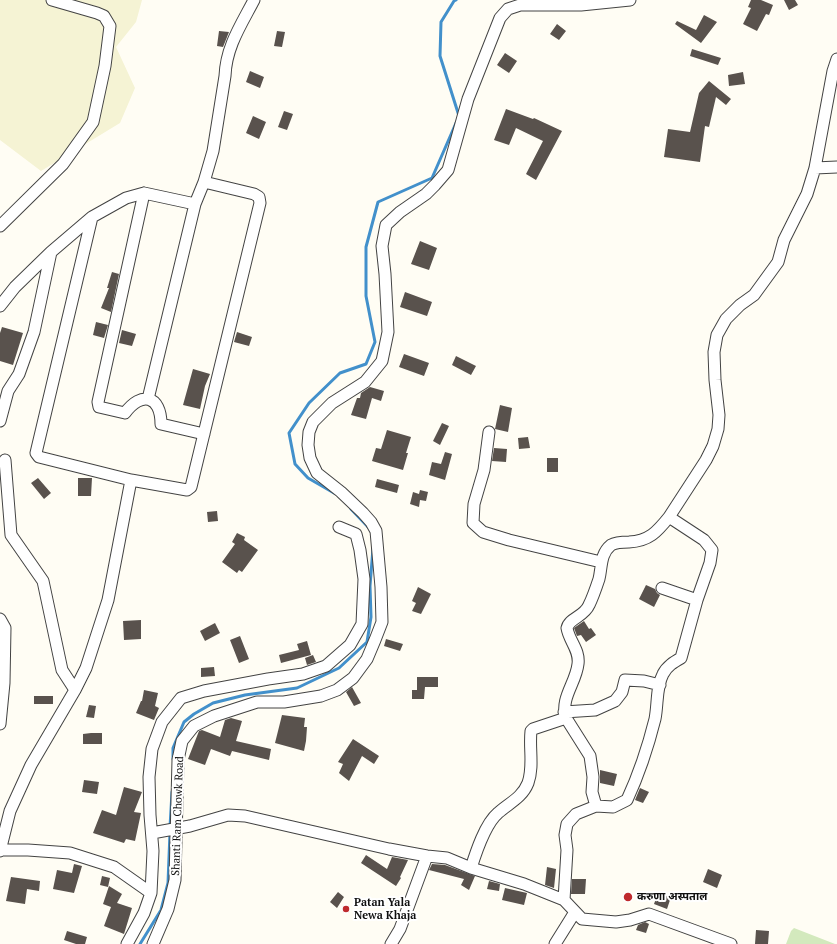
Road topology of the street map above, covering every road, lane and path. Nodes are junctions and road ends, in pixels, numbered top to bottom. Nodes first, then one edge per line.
1 (52, 0) edge
2 (254, 0) edge
3 (630, 0) edge
4 (837, 59) edge
5 (837, 167) edge
6 (815, 168) junction
7 (204, 182) junction
8 (144, 193) junction
9 (195, 204) junction
10 (92, 218) junction
11 (0, 226) edge
12 (51, 252) junction
13 (0, 306) edge
14 (148, 399) junction
15 (0, 421) edge
16 (489, 432) dead end
17 (204, 434) junction
18 (5, 460) dead end
19 (131, 480) junction
20 (669, 517) junction
21 (339, 527) dead end
22 (601, 562) junction
23 (662, 588) dead end
24 (697, 600) junction
25 (0, 619) edge
26 (2, 682) edge
27 (660, 685) junction
28 (75, 690) junction
29 (565, 715) junction
30 (0, 724) edge
31 (596, 806) junction
32 (175, 829) junction
33 (156, 832) junction
34 (0, 846) edge
35 (0, 850) edge
36 (427, 856) junction
37 (471, 868) junction
38 (151, 893) junction
39 (564, 900) junction
40 (575, 912) junction
41 (127, 944) edge
42 (153, 944) edge
43 (391, 944) edge
44 (555, 944) edge
45 (731, 944) edge

1 - 11 street
2 - 7 street
3 - 32 street, Shanti Ram Chowk Road
4 - 6 street
5 - 6 street
6 - 20 street
7 - 9 street
7 - 17 street
8 - 9 street
8 - 10 street
8 - 14 street
9 - 14 street
10 - 12 street
10 - 19 street
12 - 13 street
12 - 15 street
14 - 17 street
16 - 22 street
17 - 19 street
18 - 28 street
19 - 28 street
20 - 22 street
20 - 24 street
21 - 33 street
22 - 29 street
23 - 24 street
24 - 27 street
25 - 26 street
26 - 30 street
27 - 29 street
27 - 31 street
28 - 35 street
29 - 31 street
29 - 37 street
31 - 39 street
32 - 33 street
32 - 36 street
32 - 42 street, Shanti Ram Chowk Road
33 - 38 street
34 - 35 street
35 - 38 street
36 - 37 street
36 - 43 street
37 - 39 street
38 - 41 street
39 - 40 street
40 - 44 street
40 - 45 street

